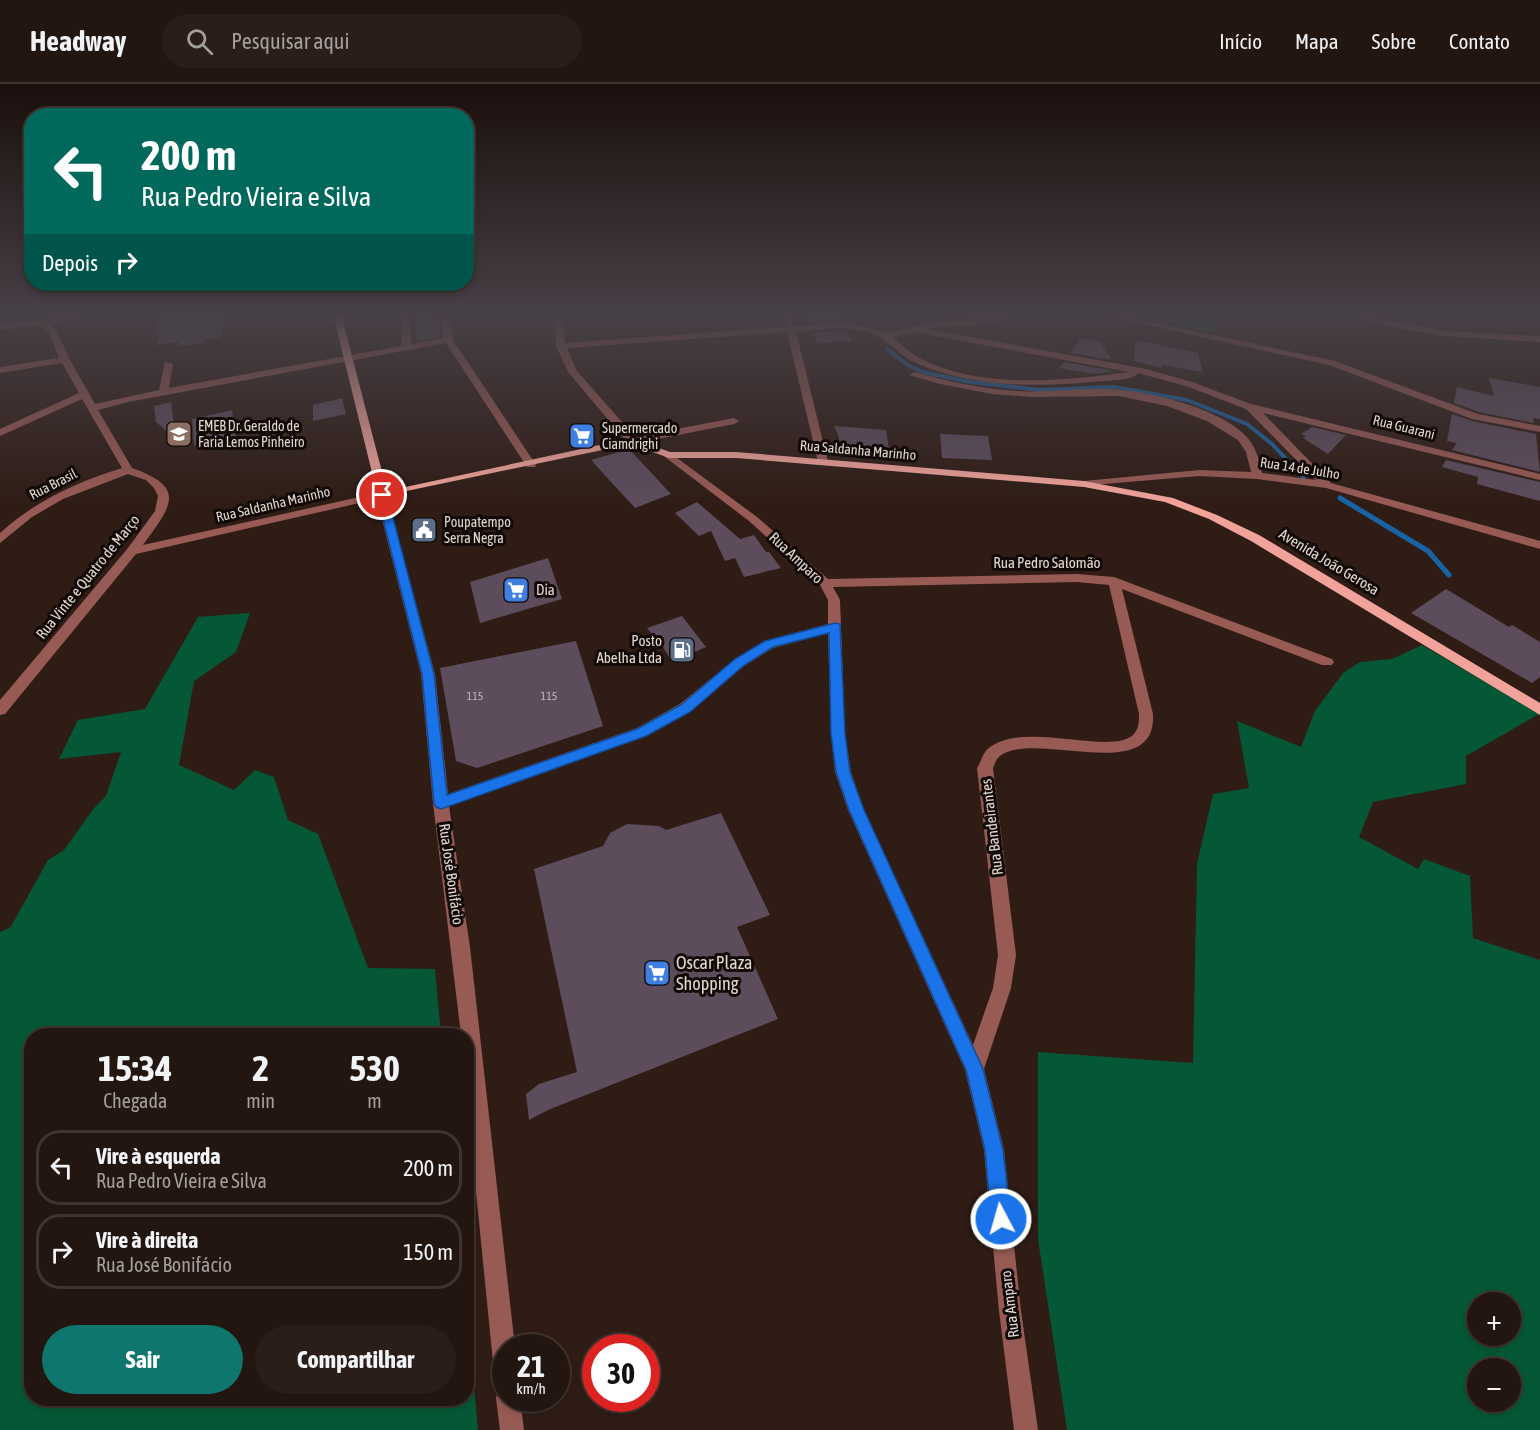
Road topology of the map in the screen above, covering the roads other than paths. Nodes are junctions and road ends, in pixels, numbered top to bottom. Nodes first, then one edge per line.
1 (75, 377) edge
2 (166, 377) edge
3 (244, 377) edge
4 (353, 377) edge
5 (472, 377) edge
6 (577, 377) edge
7 (802, 377) edge
8 (922, 377) edge
9 (969, 377) joint
10 (1099, 377) edge
11 (1163, 377) edge
12 (1369, 377) edge
13 (978, 389) junction
14 (164, 392) junction
15 (85, 394) junction
16 (1248, 406) junction
17 (93, 408) junction
18 (734, 421) dead end
19 (1540, 429) edge
20 (0, 433) edge
21 (632, 441) junction
22 (669, 456) junction
23 (823, 462) junction
24 (531, 465) junction
25 (128, 470) junction
26 (1257, 476) junction
27 (1540, 477) edge
28 (1084, 484) junction
29 (1327, 485) junction
30 (382, 495) junction
31 (0, 539) edge
32 (1540, 544) edge
33 (132, 551) junction
34 (1114, 581) junction
35 (825, 583) junction
36 (835, 627) junction
37 (1327, 662) dead end
38 (0, 710) edge
39 (1540, 710) edge
40 (441, 803) junction
41 (470, 1028) edge
42 (974, 1069) junction
43 (474, 1070) edge
44 (502, 1334) edge
45 (510, 1412) edge
46 (512, 1430) edge
47 (1026, 1430) edge

1 - 15 street
2 - 14 street
3 - 14 street
4 - 30 main road, Rua José Bonifácio
5 - 24 street
6 - 21 street
7 - 23 street
8 - 13 street
9 - 10 street
9 - 13 street
11 - 16 street, Rua Guarani
12 - 19 street
13 - 26 street
14 - 17 street
15 - 17 street
15 - 20 street
16 - 27 street, Rua Guarani
16 - 29 street
17 - 25 street
18 - 21 street, Rua Saldanha Marinho
21 - 22 main road, Rua Saldanha Marinho
21 - 24 main road, Rua Saldanha Marinho
22 - 23 main road, Rua Saldanha Marinho
22 - 35 street, Rua Amparo
23 - 28 main road, Rua Saldanha Marinho
24 - 30 main road, Rua Saldanha Marinho
25 - 31 street, Rua Brasil
25 - 33 street, Rua Vinte e Quatro de Março
26 - 28 street, Rua 14 de Julho
26 - 29 street, Rua 14 de Julho
28 - 39 main road, Avenida João Gerosa
29 - 32 street, Rua 14 de Julho
30 - 33 street, Rua Saldanha Marinho
30 - 40 street, Rua José Bonifácio
33 - 38 street, Rua Vinte e Quatro de Março
34 - 35 street, Rua Pedro Salomão
34 - 37 street, Rua Pedro Salomão
34 - 42 street, Rua Bandeirantes
35 - 36 street, Rua Amparo
36 - 40 street
36 - 42 street, Rua Amparo
40 - 41 street, Rua José Bonifácio
42 - 47 street, Rua Amparo
43 - 44 street, Rua José Bonifácio
45 - 46 street

